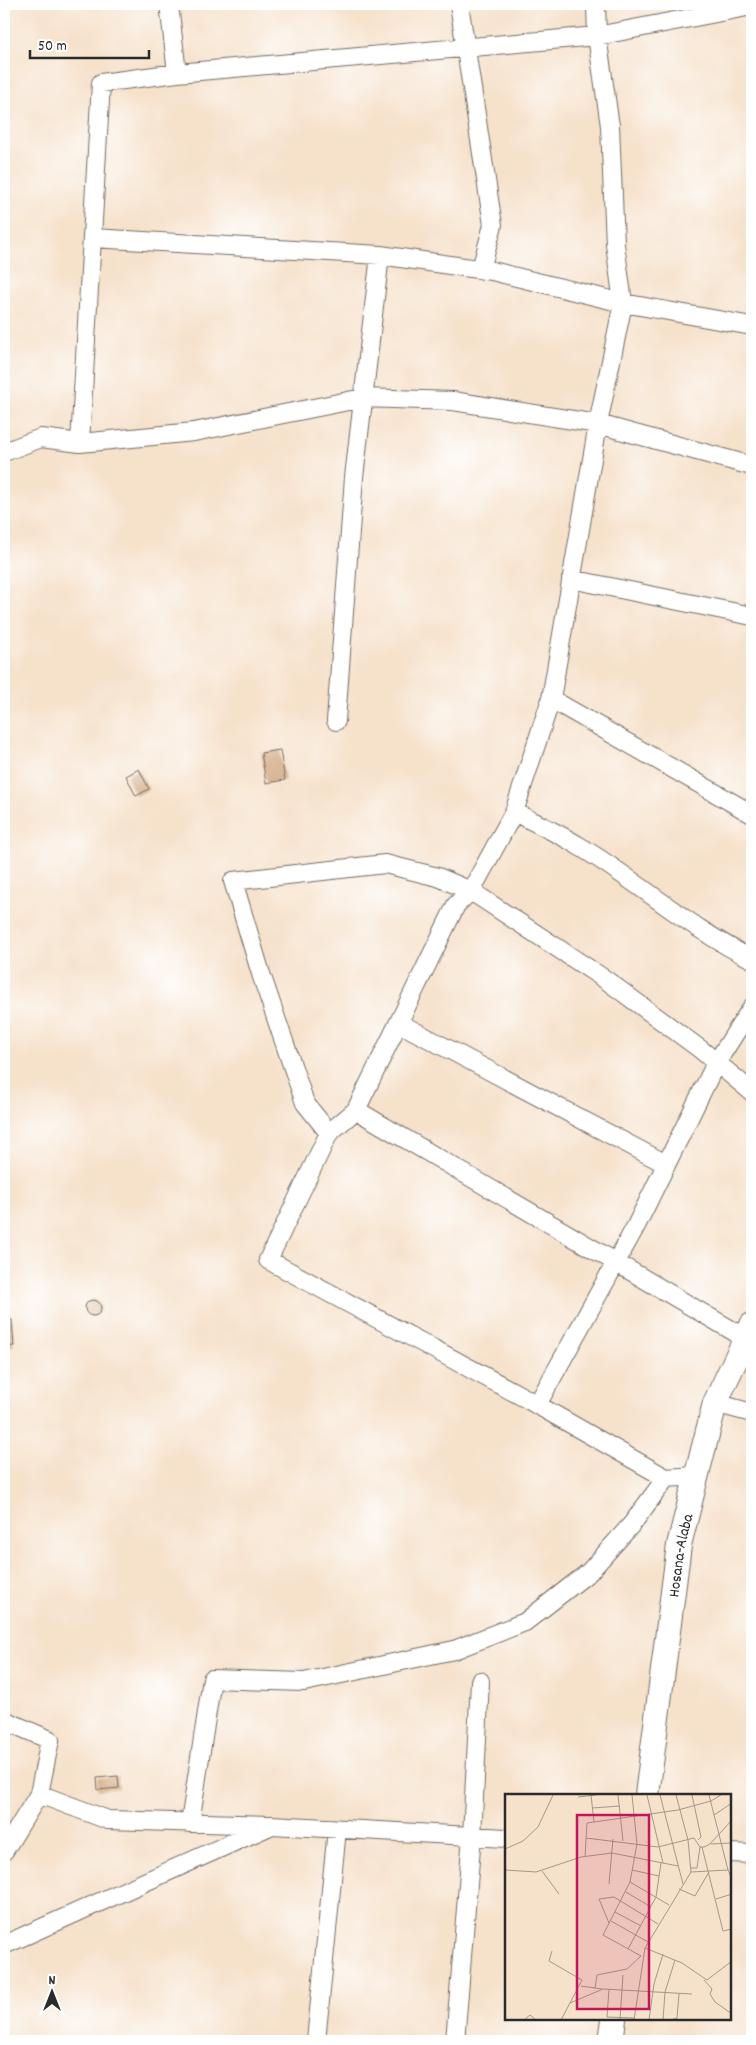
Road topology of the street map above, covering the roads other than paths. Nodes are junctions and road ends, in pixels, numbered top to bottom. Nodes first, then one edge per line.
1 (169, 4) edge
2 (459, 4) edge
3 (596, 4) edge
4 (752, 6) edge
5 (597, 36) junction
6 (465, 48) junction
7 (177, 73) junction
8 (93, 238) junction
9 (380, 255) junction
10 (481, 270) junction
11 (623, 303) junction
12 (752, 326) edge
13 (363, 398) junction
14 (598, 424) junction
15 (80, 444) junction
16 (4, 452) edge
17 (752, 466) edge
18 (571, 579) junction
19 (752, 616) edge
20 (551, 699) junction
21 (336, 721) dead end
22 (514, 812) junction
23 (752, 814) edge
24 (471, 891) junction
25 (752, 959) edge
26 (752, 1007) edge
27 (399, 1023) junction
28 (716, 1063) junction
29 (752, 1092) edge
30 (356, 1110) junction
31 (329, 1133) junction
32 (666, 1164) junction
33 (617, 1262) junction
34 (749, 1331) edge
35 (715, 1403) junction
36 (537, 1405) junction
37 (752, 1413) edge
38 (697, 1476) junction
39 (666, 1478) junction
40 (480, 1680) dead end
41 (4, 1720) edge
42 (39, 1794) junction
43 (647, 1794) edge
44 (190, 1823) junction
45 (272, 1825) junction
46 (337, 1829) junction
47 (472, 1836) junction
48 (505, 1838) edge
49 (4, 1850) edge
50 (731, 1853) edge
51 (752, 1854) edge
52 (4, 1945) edge
53 (614, 2020) edge
54 (316, 2041) edge
55 (455, 2041) edge
56 (611, 2041) edge

1 - 7 street
2 - 6 street
3 - 5 street
4 - 5 street
5 - 6 street
5 - 11 street
6 - 7 street
6 - 10 street
7 - 8 street
8 - 9 street
8 - 15 street
9 - 10 street
9 - 13 street
10 - 11 street
11 - 12 street
11 - 14 street
13 - 14 street
13 - 15 street
13 - 21 street
14 - 17 street
14 - 18 street
15 - 16 street
18 - 19 street
18 - 20 street
20 - 22 street
20 - 23 street
22 - 24 street
22 - 25 street
24 - 27 street
24 - 28 street
24 - 31 street
26 - 28 street
27 - 30 street
27 - 32 street
28 - 29 street
28 - 32 street
30 - 31 street
30 - 33 street
31 - 36 street
32 - 33 street
33 - 34 street
33 - 36 street
34 - 35 main road, Hosana-Alaba
35 - 37 street
35 - 38 main road, Hosana-Alaba
36 - 39 street
38 - 39 street
38 - 43 main road, Hosana-Alaba
39 - 44 street
40 - 47 street
41 - 42 street
42 - 44 street
42 - 49 street
44 - 45 street
45 - 46 street
45 - 52 street
46 - 47 street
46 - 54 street
47 - 48 street
47 - 55 street
50 - 51 street
53 - 56 main road

